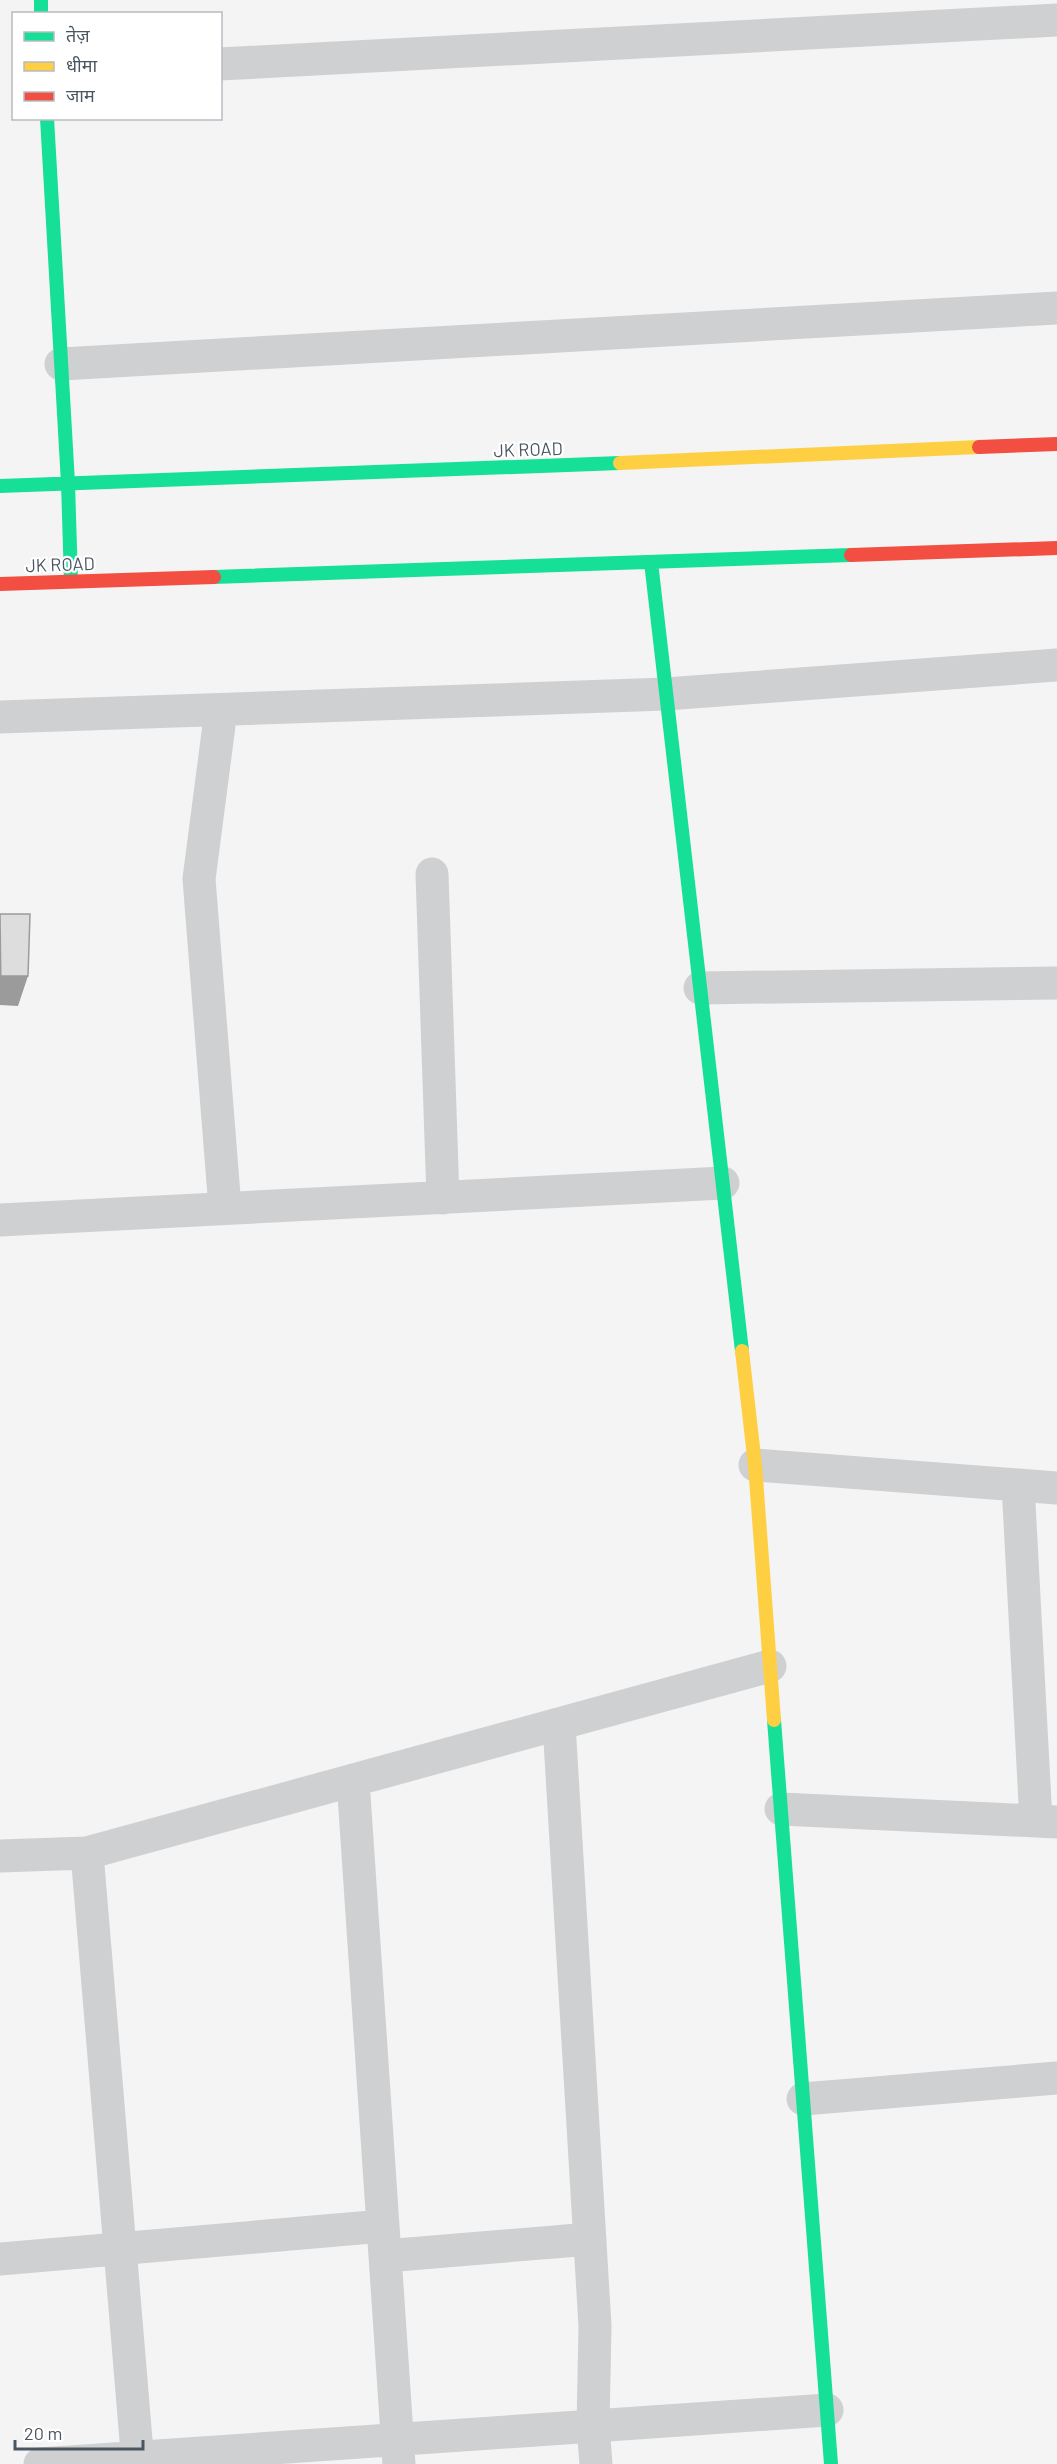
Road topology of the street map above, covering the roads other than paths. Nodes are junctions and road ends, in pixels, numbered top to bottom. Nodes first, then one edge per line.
1 (1057, 20) edge
2 (222, 64) edge
3 (47, 120) edge
4 (1057, 308) edge
5 (61, 364) junction
6 (1057, 444) edge
7 (68, 483) junction
8 (0, 486) edge
9 (1057, 548) edge
10 (651, 562) junction
11 (71, 581) junction
12 (0, 584) edge
13 (1057, 665) edge
14 (666, 694) junction
15 (221, 710) junction
16 (0, 717) edge
17 (432, 874) dead end
18 (1057, 983) edge
19 (700, 988) junction
20 (723, 1184) junction
21 (443, 1198) junction
22 (225, 1208) junction
23 (0, 1220) edge
24 (755, 1465) junction
25 (1018, 1485) junction
26 (1057, 1488) edge
27 (770, 1666) junction
28 (559, 1724) junction
29 (353, 1780) junction
30 (782, 1809) junction
31 (1046, 1821) edge
32 (87, 1854) junction
33 (0, 1856) edge
34 (1056, 2086) edge
35 (804, 2099) junction
36 (590, 2239) junction
37 (384, 2241) junction
38 (120, 2249) junction
39 (0, 2259) edge
40 (827, 2410) junction
41 (593, 2426) junction
42 (398, 2452) edge
43 (138, 2461) edge
44 (40, 2464) edge
45 (596, 2464) edge
46 (831, 2464) edge

1 - 2 street
3 - 5 street
4 - 5 street
5 - 7 street
6 - 7 street, JK ROAD
7 - 8 street, JK ROAD
7 - 11 street
9 - 10 street, JK ROAD
10 - 11 street, JK ROAD
10 - 14 street
11 - 12 street, JK ROAD
13 - 14 street
14 - 15 street
14 - 19 street
15 - 16 street
15 - 22 street
17 - 21 street
18 - 19 street
19 - 20 street
20 - 21 street
20 - 24 street
21 - 22 street
22 - 23 street
24 - 25 street
24 - 27 street
25 - 26 street
25 - 31 street
27 - 28 street
27 - 30 street
28 - 29 street
28 - 36 street
29 - 32 street
29 - 37 street
30 - 31 street
30 - 35 street
32 - 33 street
32 - 38 street
34 - 35 street
35 - 40 street
36 - 37 street
36 - 41 street
37 - 38 street
37 - 42 street
38 - 39 street
38 - 43 street
40 - 41 street
40 - 46 street
41 - 42 street
41 - 45 street
42 - 43 street
43 - 44 street

